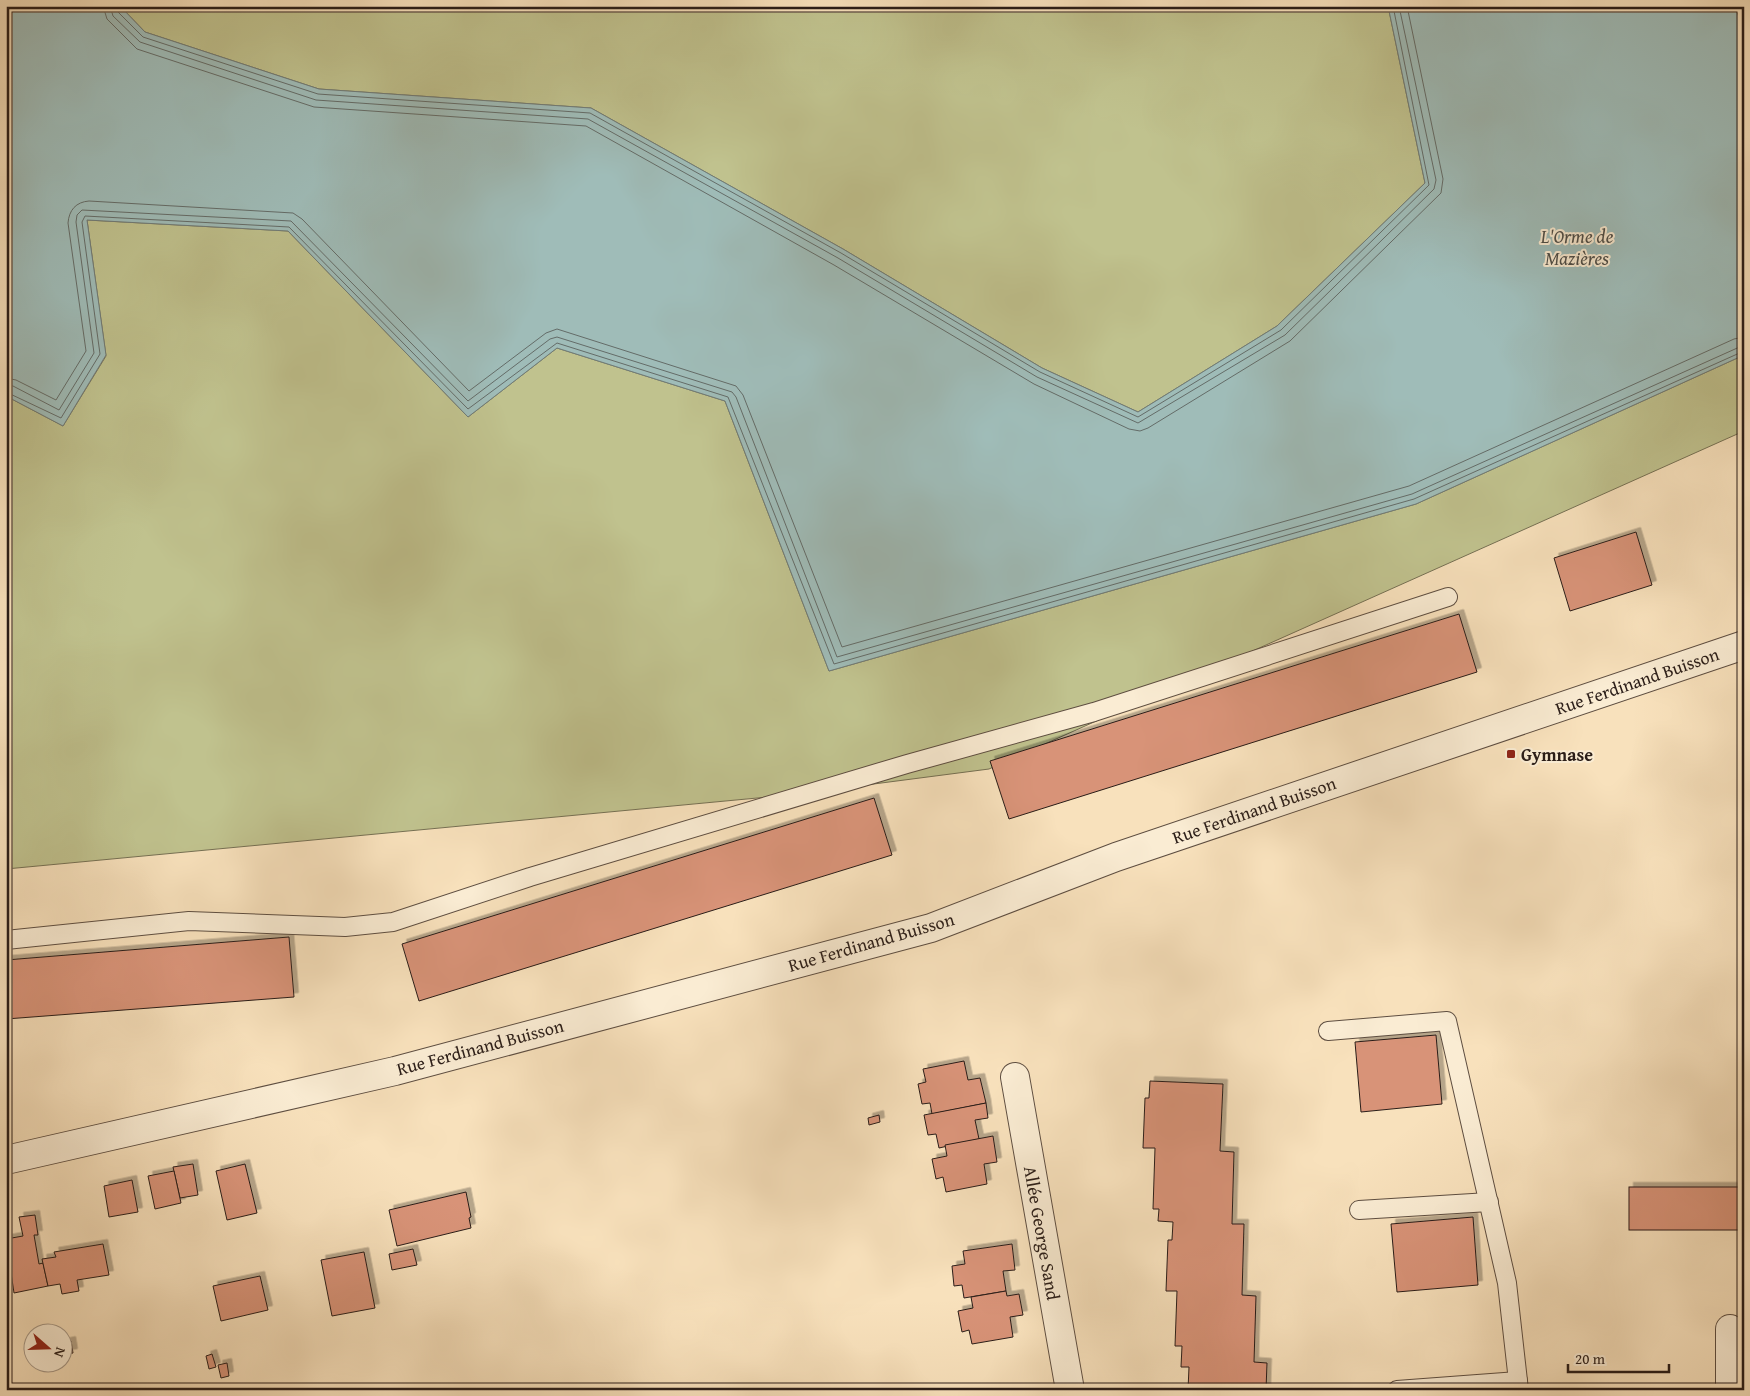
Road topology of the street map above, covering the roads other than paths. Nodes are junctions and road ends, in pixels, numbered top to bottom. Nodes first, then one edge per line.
1 (1448, 597) dead end
2 (1744, 645) edge
3 (6, 940) edge
4 (1328, 1031) dead end
5 (1015, 1077) dead end
6 (6, 1160) edge
7 (1489, 1202) junction
8 (1359, 1210) dead end
9 (1730, 1329) dead end
10 (1519, 1385) edge
11 (1070, 1390) edge
12 (1397, 1390) edge
13 (1730, 1390) edge

1 - 3 lane
2 - 6 street, Rue Ferdinand Buisson
4 - 7 lane
5 - 11 street, Allée George Sand
7 - 8 lane
7 - 10 lane
9 - 13 street
10 - 12 lane

